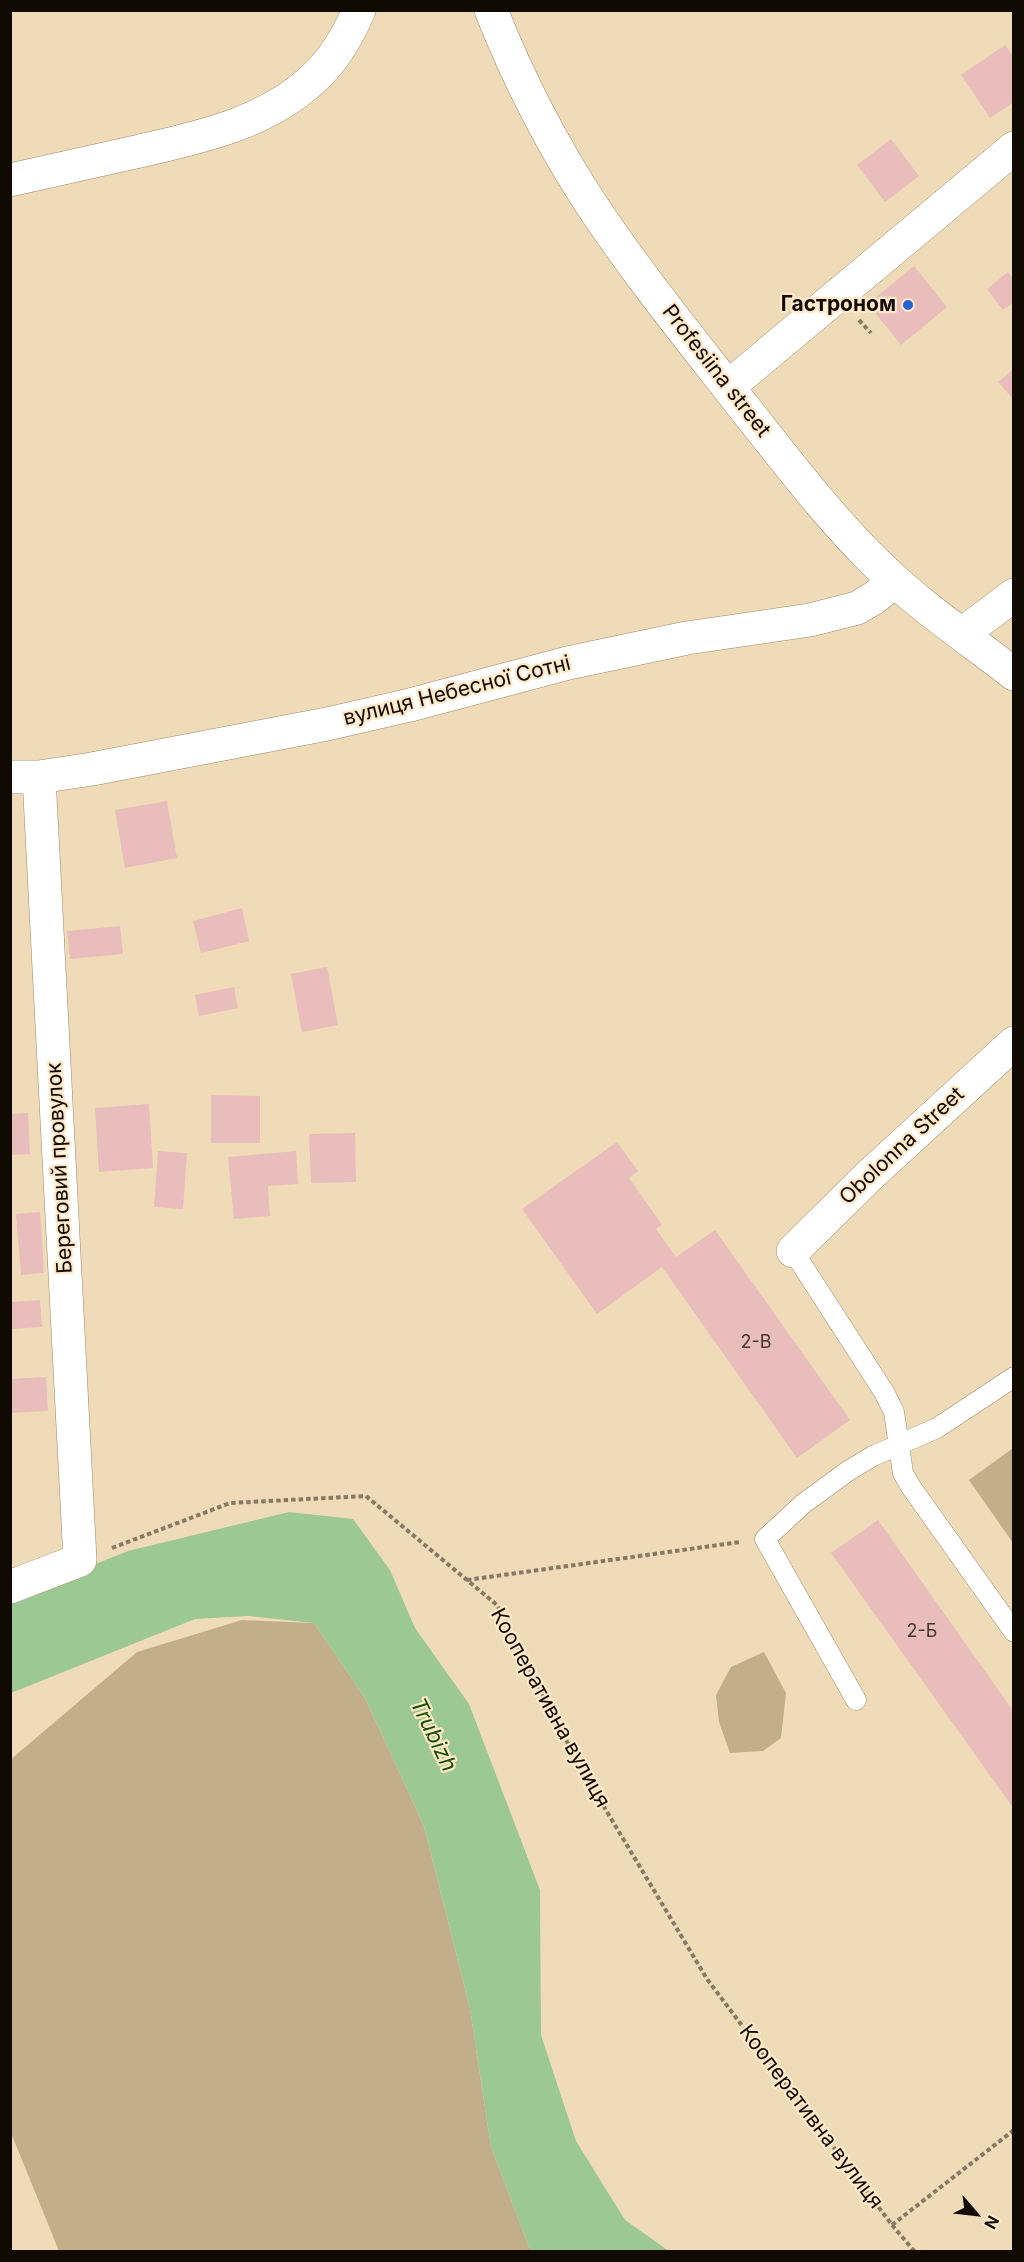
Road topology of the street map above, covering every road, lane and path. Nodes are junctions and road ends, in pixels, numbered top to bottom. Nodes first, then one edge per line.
1 (359, 10) edge
2 (491, 10) edge
3 (1014, 148) edge
4 (10, 180) edge
5 (728, 387) junction
6 (895, 580) junction
7 (1014, 594) edge
8 (962, 634) junction
9 (1014, 674) edge
10 (25, 777) edge
11 (1014, 1043) edge
12 (793, 1251) joint
13 (1014, 1377) edge
14 (899, 1446) junction
15 (765, 1539) junction
16 (80, 1560) junction
17 (467, 1580) junction
18 (10, 1587) edge
19 (1014, 1632) edge
20 (856, 1700) dead end
21 (1014, 2130) edge
22 (892, 2225) junction
23 (915, 2252) edge

1 - 4 street
2 - 5 street, Profesiina street
3 - 5 street
5 - 6 street, Profesiina street
6 - 8 street, Profesiina street
6 - 10 street, вулиця Небесної Сотні
7 - 8 street
8 - 9 street, Profesiina street
10 - 16 street, Береговий провулок
11 - 12 street, Obolonna Street
12 - 14 lane
13 - 14 lane
14 - 15 lane
14 - 19 lane
15 - 17 path
15 - 20 lane
16 - 17 path, Кооперативна вулиця
16 - 18 street
17 - 22 path, Кооперативна вулиця
21 - 22 path
22 - 23 path, Кооперативна вулиця

